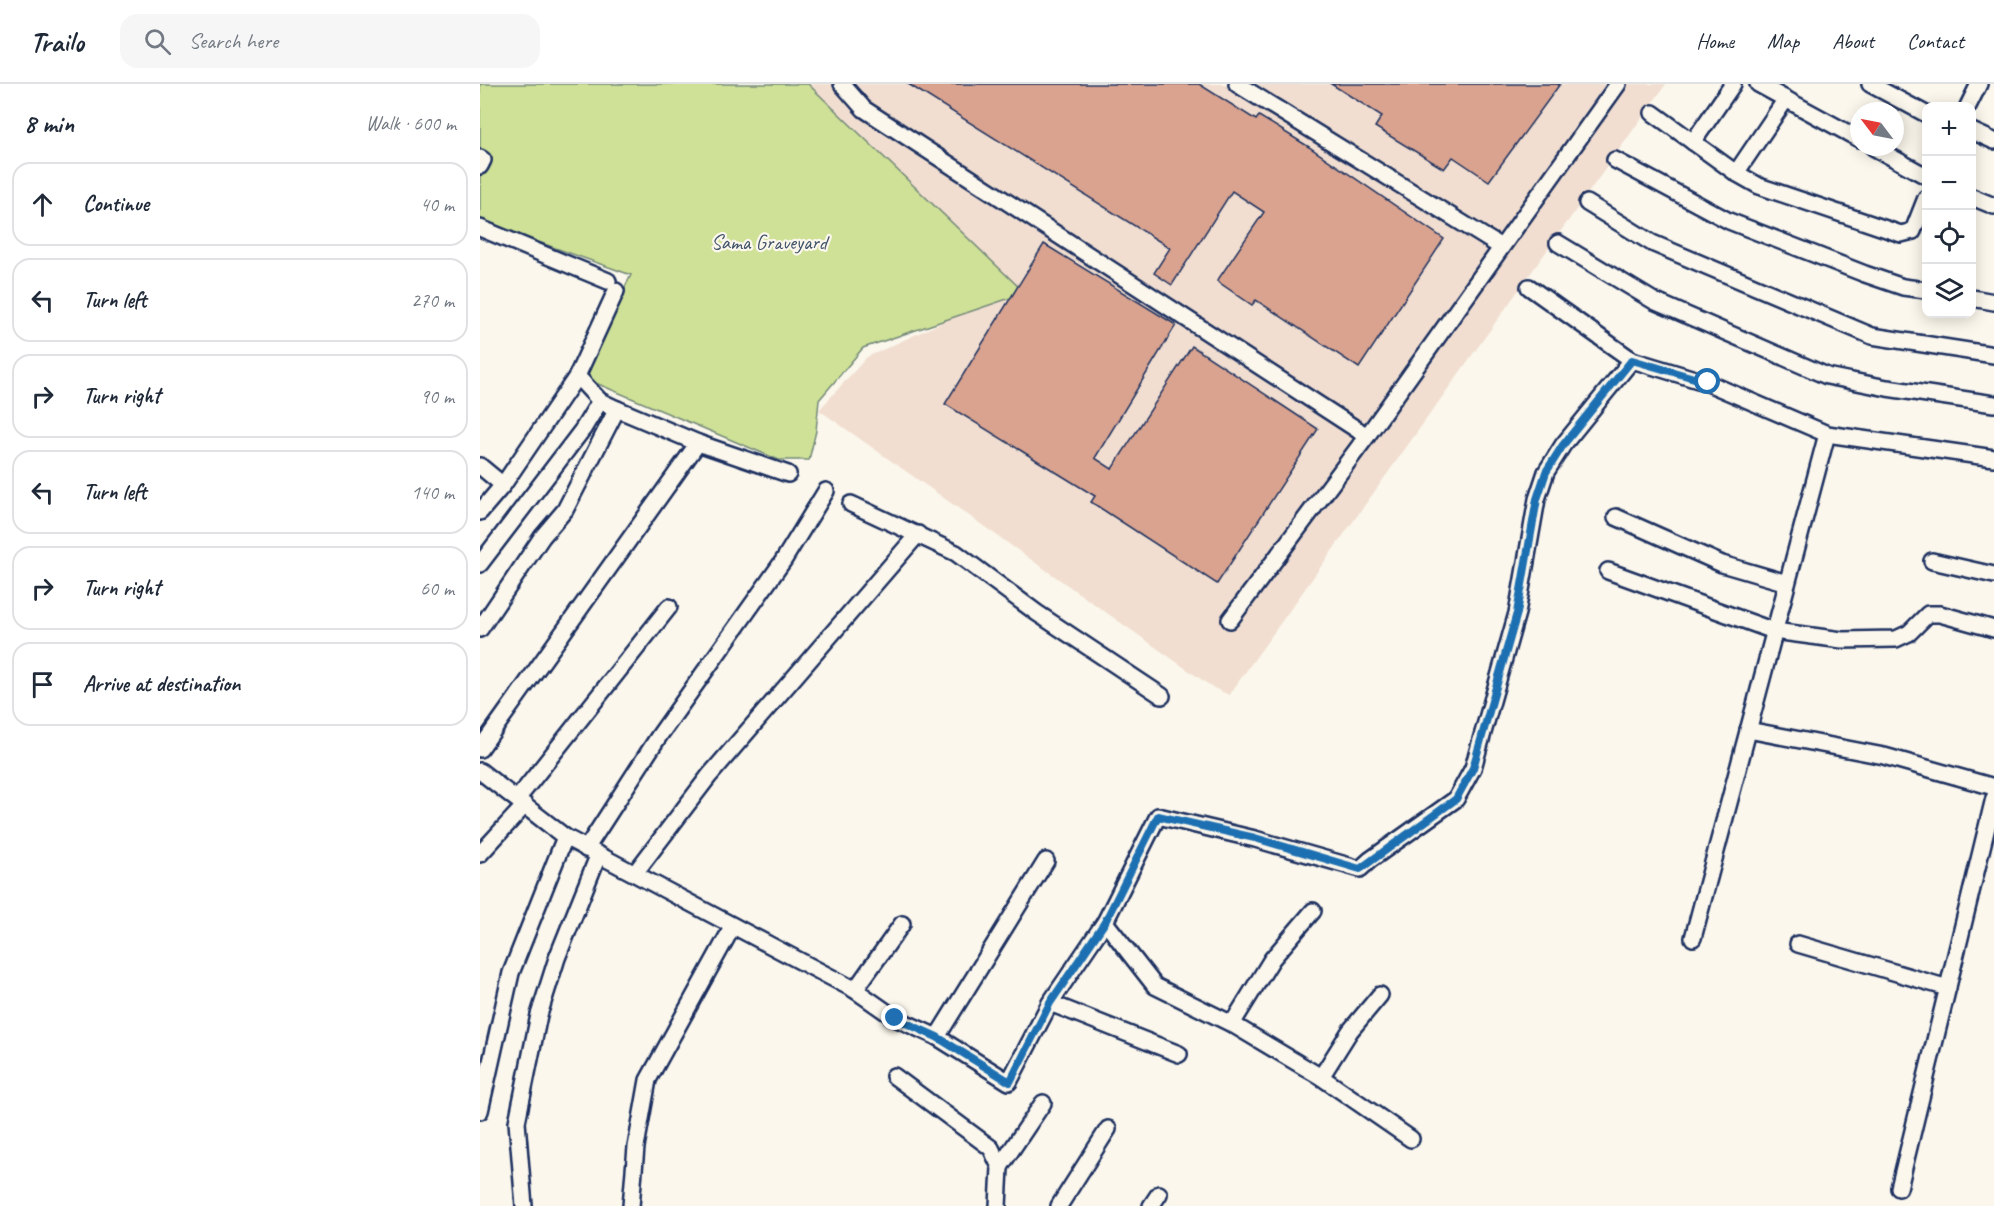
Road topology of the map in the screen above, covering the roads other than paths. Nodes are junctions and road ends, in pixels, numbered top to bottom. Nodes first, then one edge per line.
1 (1237, 84) edge
2 (1618, 84) edge
3 (1733, 84) edge
4 (1758, 84) edge
5 (1870, 84) edge
6 (1979, 84) edge
7 (843, 85) edge
8 (1786, 99) junction
9 (1970, 102) edge
10 (1922, 112) edge
11 (1653, 113) dead end
12 (1976, 133) edge
13 (1850, 134) edge
14 (1994, 141) edge
15 (1693, 142) junction
16 (1889, 156) edge
17 (480, 158) edge
18 (1615, 160) dead end
19 (480, 166) edge
20 (1736, 173) junction
21 (1922, 174) edge
22 (1976, 198) edge
23 (1587, 203) dead end
24 (1994, 206) edge
25 (1922, 208) edge
26 (480, 228) edge
27 (1558, 243) dead end
28 (1501, 247) junction
29 (1528, 287) dead end
30 (1922, 289) edge
31 (1976, 299) edge
32 (1994, 302) edge
33 (1994, 354) edge
34 (1632, 360) junction
35 (577, 376) junction
36 (600, 401) junction
37 (1994, 404) edge
38 (617, 409) junction
39 (1827, 434) junction
40 (1367, 436) junction
41 (698, 443) junction
42 (1994, 458) edge
43 (480, 466) edge
44 (788, 474) dead end
45 (502, 485) junction
46 (826, 491) dead end
47 (851, 504) dead end
48 (480, 512) edge
49 (1616, 517) dead end
50 (918, 534) junction
51 (1932, 561) dead end
52 (480, 564) edge
53 (1608, 571) dead end
54 (1994, 574) edge
55 (1787, 583) junction
56 (669, 607) dead end
57 (1230, 620) dead end
58 (480, 629) edge
59 (1994, 629) edge
60 (1774, 631) junction
61 (1162, 696) dead end
62 (1748, 730) junction
63 (480, 749) edge
64 (480, 771) edge
65 (1994, 787) edge
66 (1994, 798) edge
67 (522, 802) junction
68 (565, 837) junction
69 (592, 852) junction
70 (480, 854) edge
71 (1046, 861) dead end
72 (635, 873) junction
73 (1313, 911) dead end
74 (1105, 922) junction
75 (902, 924) dead end
76 (733, 926) junction
77 (1694, 938) dead end
78 (1798, 944) dead end
79 (1948, 988) junction
80 (855, 990) junction
81 (1380, 995) dead end
82 (1050, 1003) junction
83 (1232, 1024) junction
84 (937, 1037) junction
85 (1179, 1054) dead end
86 (894, 1076) dead end
87 (1321, 1077) junction
88 (1043, 1103) dead end
89 (480, 1111) edge
90 (1108, 1129) dead end
91 (1411, 1138) dead end
92 (1000, 1167) junction
93 (1899, 1188) dead end
94 (524, 1206) edge
95 (631, 1206) edge
96 (998, 1206) edge
97 (1059, 1206) edge

1 - 28 street
2 - 28 street
3 - 15 street
4 - 8 street
5 - 10 street
6 - 9 street
7 - 40 street
8 - 13 street
8 - 20 street
11 - 15 street
12 - 14 street
15 - 20 street
16 - 21 street
17 - 19 street
18 - 30 street
20 - 25 street
22 - 24 street
23 - 33 street
26 - 35 street
27 - 37 street
28 - 40 street
29 - 34 street
31 - 32 street
34 - 39 street
34 - 74 street
35 - 36 street
35 - 45 street
36 - 38 street
36 - 52 street
38 - 41 street
38 - 58 street
39 - 42 street
39 - 55 street
40 - 57 street
41 - 44 street
41 - 63 street
43 - 45 street
45 - 48 street
46 - 69 street
47 - 50 street
49 - 55 street
50 - 61 street
50 - 72 street
51 - 54 street
53 - 60 street
55 - 60 street
56 - 67 street
59 - 60 street
60 - 62 street
62 - 65 street
62 - 77 street
64 - 67 street
66 - 79 street
67 - 68 street
67 - 70 street
68 - 69 street
68 - 89 street
69 - 72 street
69 - 94 street
71 - 84 street
72 - 76 street
73 - 83 street
74 - 82 street
74 - 83 street
75 - 80 street
76 - 80 street
76 - 95 street
78 - 79 street
79 - 93 street
80 - 84 street
81 - 87 street
82 - 84 street
82 - 85 street
83 - 87 street
86 - 92 street
87 - 91 street
88 - 92 street
90 - 97 street
92 - 96 street

